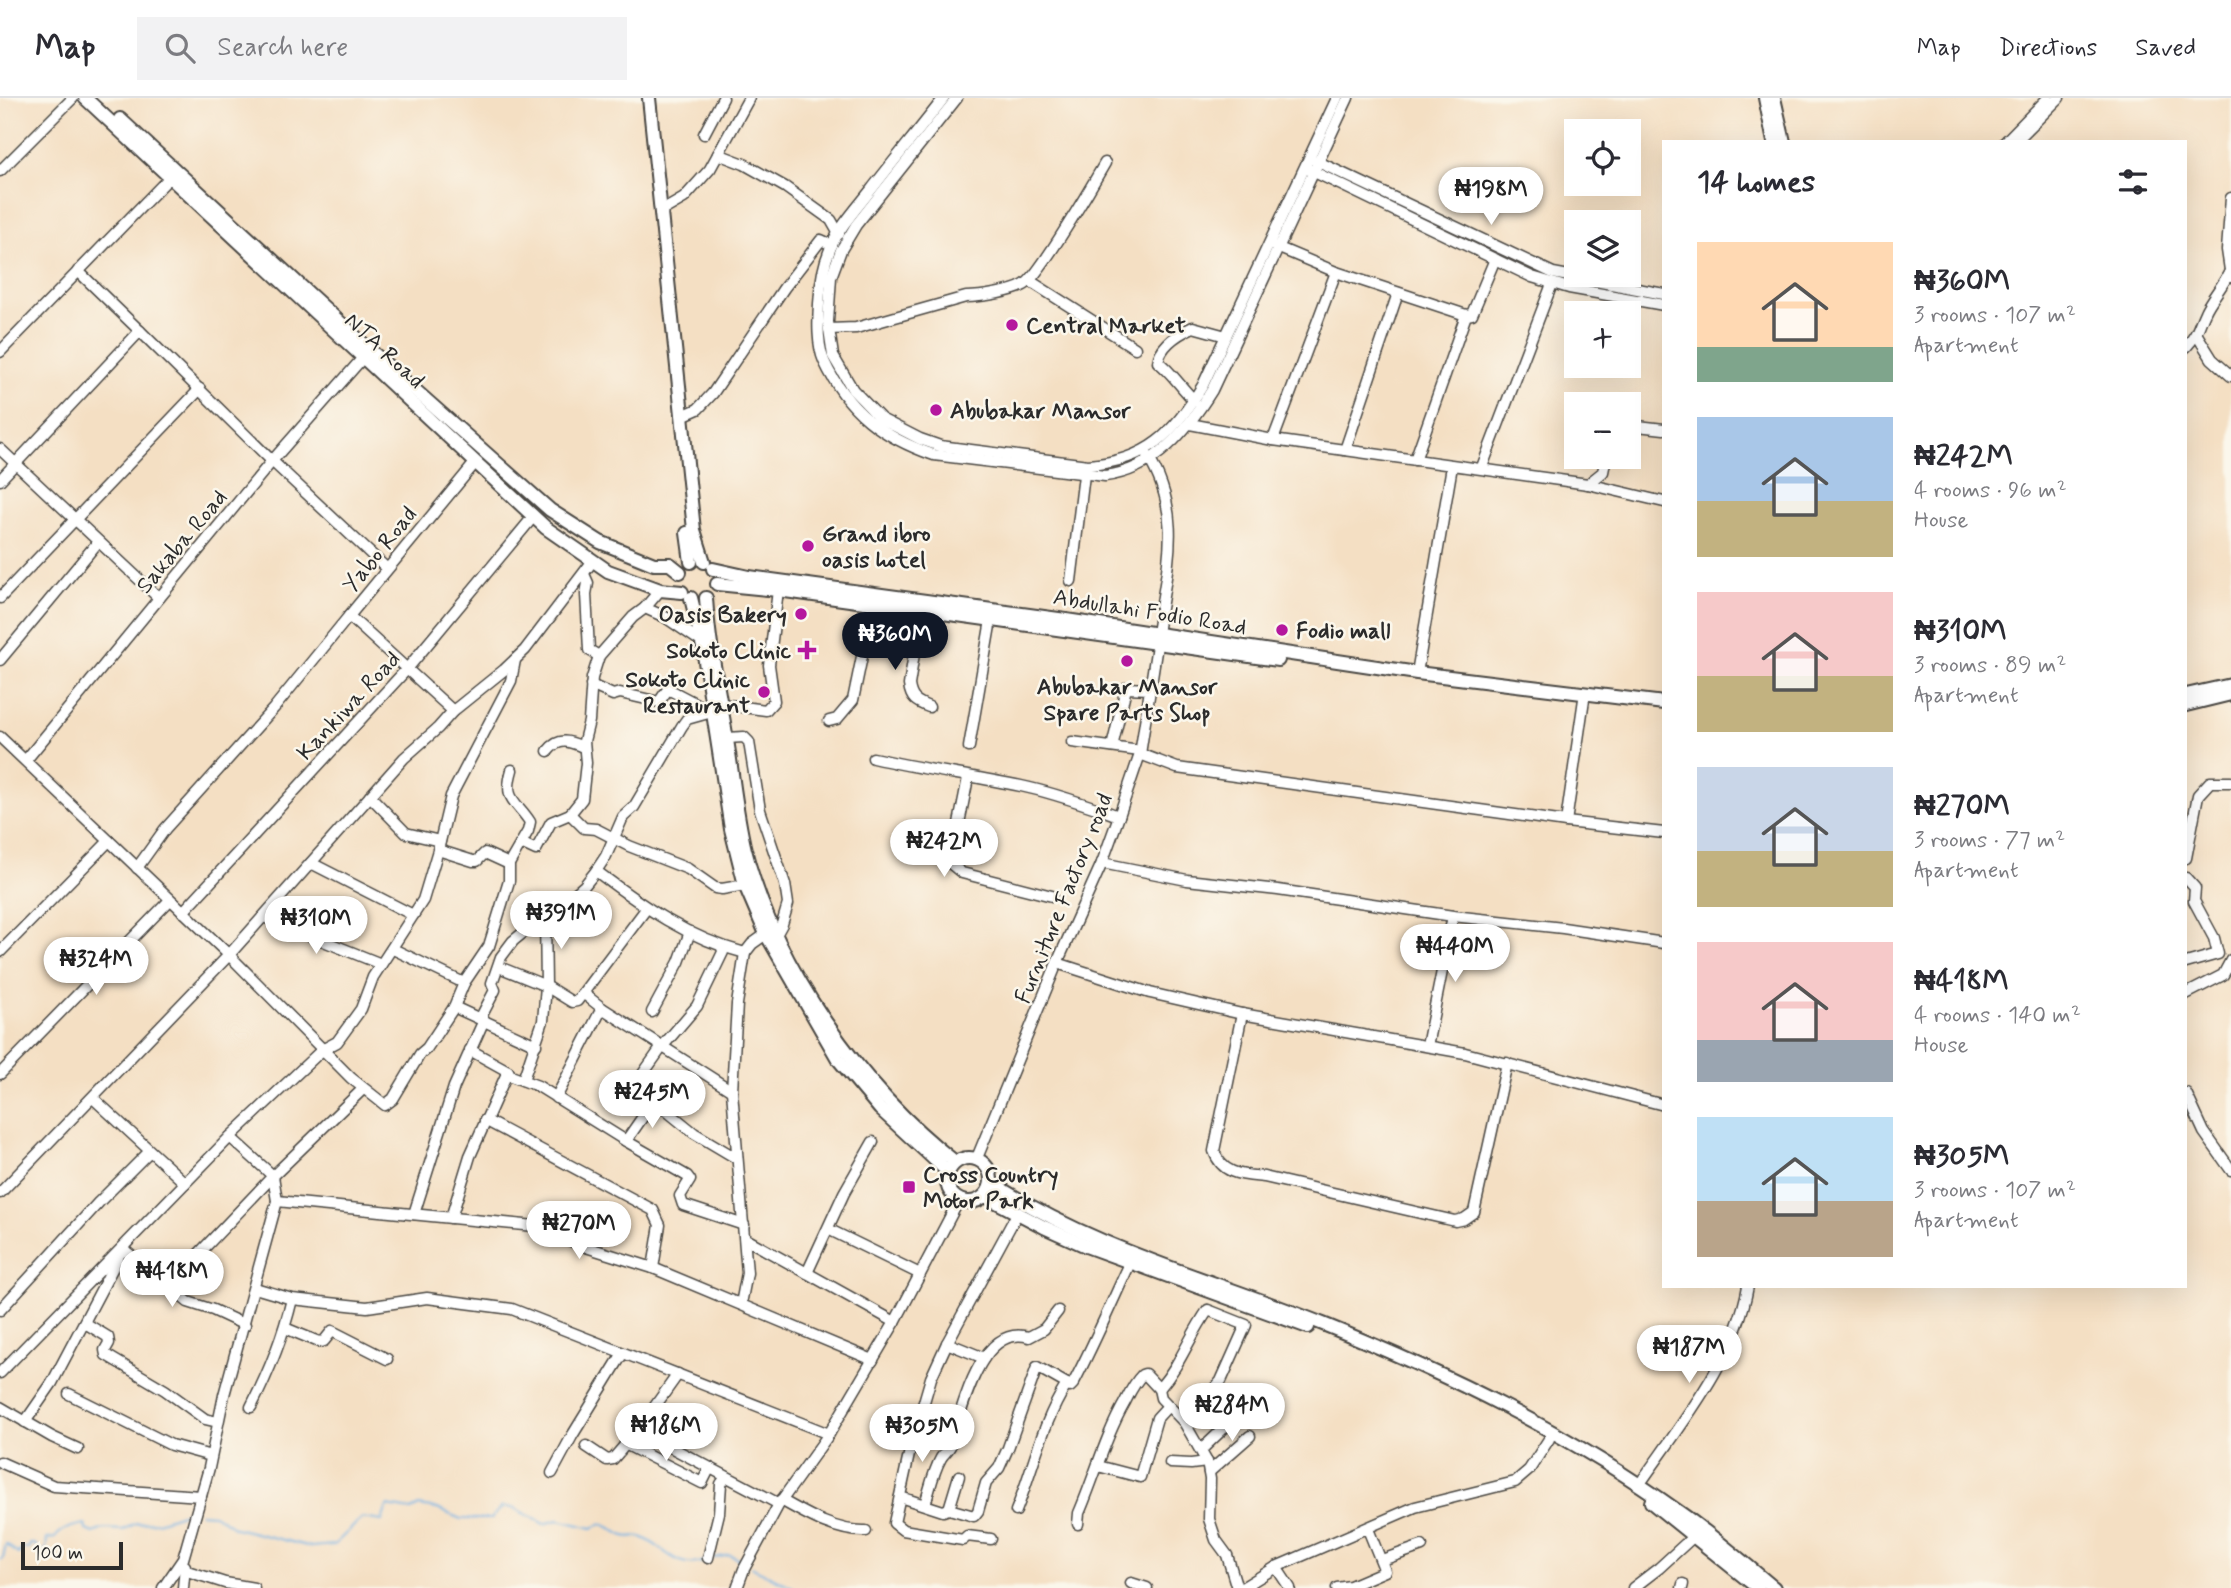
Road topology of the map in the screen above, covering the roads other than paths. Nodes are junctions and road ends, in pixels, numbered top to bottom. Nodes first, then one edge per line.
1 (74, 98) edge
2 (85, 98) edge
3 (97, 98) edge
4 (641, 98) edge
5 (649, 98) edge
6 (723, 98) edge
7 (749, 98) edge
8 (944, 98) edge
9 (957, 98) edge
10 (1337, 98) edge
11 (1348, 98) edge
12 (1765, 98) edge
13 (1774, 98) edge
14 (2048, 98) edge
15 (2059, 98) edge
16 (704, 134) dead end
17 (1774, 140) edge
18 (1784, 140) edge
19 (2007, 140) edge
20 (2017, 140) edge
21 (718, 154) junction
22 (1105, 163) dead end
23 (1311, 165) junction
24 (0, 171) edge
25 (170, 177) junction
26 (2231, 198) edge
27 (660, 212) junction
28 (839, 234) junction
29 (832, 245) junction
30 (1273, 245) junction
31 (1494, 260) junction
32 (78, 271) junction
33 (1336, 272) junction
34 (2230, 274) edge
35 (1030, 281) junction
36 (1552, 284) junction
37 (1398, 293) junction
38 (1662, 294) edge
39 (1662, 305) edge
40 (1466, 315) junction
41 (829, 329) junction
42 (140, 331) junction
43 (2197, 335) junction
44 (1226, 336) junction
45 (2187, 347) edge
46 (1135, 348) dead end
47 (0, 352) edge
48 (366, 354) junction
49 (2231, 376) edge
50 (200, 389) junction
51 (1194, 400) junction
52 (682, 416) junction
53 (1190, 424) junction
54 (1641, 426) edge
55 (1662, 429) edge
56 (1273, 440) junction
57 (0, 449) edge
58 (1345, 450) junction
59 (1147, 455) junction
60 (982, 457) junction
61 (1415, 460) junction
62 (272, 461) junction
63 (475, 463) junction
64 (15, 464) junction
65 (1452, 466) junction
66 (1482, 467) junction
67 (1604, 469) edge
68 (1084, 475) junction
69 (0, 480) edge
70 (1588, 484) junction
71 (1662, 502) edge
72 (533, 517) junction
73 (74, 519) junction
74 (98, 542) junction
75 (592, 562) junction
76 (703, 564) junction
77 (387, 569) junction
78 (680, 572) junction
79 (584, 574) junction
80 (1071, 581) dead end
81 (717, 584) junction
82 (660, 590) junction
83 (778, 590) junction
84 (686, 595) junction
85 (0, 598) edge
86 (159, 598) junction
87 (706, 598) junction
88 (873, 603) junction
89 (645, 608) junction
90 (921, 610) junction
91 (349, 616) junction
92 (990, 620) junction
93 (1157, 639) junction
94 (702, 642) junction
95 (599, 656) junction
96 (0, 660) edge
97 (515, 660) junction
98 (407, 669) junction
99 (1417, 673) junction
100 (591, 685) junction
101 (2231, 685) edge
102 (1150, 689) junction
103 (2231, 694) edge
104 (2187, 695) edge
105 (1584, 699) junction
106 (1662, 703) edge
107 (2187, 705) edge
108 (929, 707) dead end
109 (716, 708) junction
110 (1662, 710) edge
111 (453, 711) junction
112 (829, 721) dead end
113 (0, 737) edge
114 (727, 738) junction
115 (1072, 742) dead end
116 (583, 747) junction
117 (970, 747) dead end
118 (1112, 747) junction
119 (548, 751) dead end
120 (1140, 753) junction
121 (873, 758) dead end
122 (26, 760) junction
123 (512, 770) dead end
124 (968, 778) junction
125 (2231, 782) edge
126 (370, 796) junction
127 (570, 814) junction
128 (1119, 816) junction
129 (1566, 822) junction
130 (1662, 833) edge
131 (614, 837) junction
132 (109, 841) junction
133 (521, 843) junction
134 (439, 846) junction
135 (2187, 853) edge
136 (310, 863) junction
137 (1102, 863) junction
138 (509, 864) junction
139 (137, 868) junction
140 (596, 871) junction
141 (2187, 879) edge
142 (746, 885) junction
143 (1052, 896) dead end
144 (170, 900) junction
145 (646, 909) junction
146 (183, 912) junction
147 (413, 915) junction
148 (1453, 916) junction
149 (264, 917) junction
150 (545, 917) junction
151 (690, 932) junction
152 (771, 935) junction
153 (1662, 943) edge
154 (722, 947) junction
155 (393, 949) junction
156 (0, 953) edge
157 (745, 953) junction
158 (229, 955) junction
159 (2231, 960) edge
160 (1057, 963) junction
161 (2187, 963) edge
162 (381, 964) junction
163 (499, 967) junction
164 (464, 983) junction
165 (546, 986) junction
166 (583, 993) junction
167 (2187, 993) edge
168 (454, 1007) junction
169 (602, 1008) junction
170 (652, 1012) dead end
171 (1242, 1014) junction
172 (484, 1020) junction
173 (536, 1045) junction
174 (1427, 1046) junction
175 (662, 1048) junction
176 (470, 1050) junction
177 (322, 1051) junction
178 (1507, 1063) junction
179 (508, 1070) junction
180 (0, 1074) edge
181 (523, 1080) junction
182 (363, 1089) junction
183 (732, 1091) junction
184 (2187, 1095) edge
185 (93, 1098) junction
186 (556, 1098) junction
187 (653, 1102) junction
188 (1662, 1105) edge
189 (485, 1120) junction
190 (230, 1137) junction
191 (626, 1141) junction
192 (873, 1142) dead end
193 (149, 1152) junction
194 (736, 1158) junction
195 (977, 1158) junction
196 (952, 1167) junction
197 (2231, 1170) edge
198 (273, 1176) junction
199 (185, 1182) junction
200 (992, 1182) junction
201 (0, 1194) edge
202 (985, 1196) junction
203 (959, 1200) junction
204 (277, 1201) junction
205 (1018, 1212) junction
206 (415, 1214) junction
207 (451, 1218) junction
208 (744, 1225) junction
209 (828, 1228) junction
210 (746, 1239) junction
211 (122, 1249) junction
212 (1131, 1261) junction
213 (653, 1268) junction
214 (807, 1273) junction
215 (920, 1274) junction
216 (167, 1287) junction
217 (255, 1288) junction
218 (1747, 1288) edge
219 (292, 1299) junction
220 (741, 1304) junction
221 (0, 1310) edge
222 (1058, 1311) dead end
223 (895, 1322) junction
224 (85, 1323) junction
225 (245, 1325) junction
226 (285, 1328) junction
227 (947, 1343) junction
228 (623, 1353) junction
229 (984, 1358) junction
230 (387, 1359) dead end
231 (873, 1360) junction
232 (0, 1373) edge
233 (678, 1374) junction
234 (1067, 1384) junction
235 (1159, 1389) junction
236 (69, 1394) dead end
237 (1168, 1406) junction
238 (0, 1407) edge
239 (251, 1407) dead end
240 (1242, 1411) dead end
241 (25, 1422) junction
242 (218, 1422) junction
243 (1184, 1422) junction
244 (638, 1430) junction
245 (829, 1434) junction
246 (1250, 1436) dead end
247 (1549, 1439) junction
248 (625, 1444) junction
249 (586, 1446) dead end
250 (78, 1450) dead end
251 (1201, 1450) junction
252 (211, 1456) junction
253 (1170, 1463) dead end
254 (1098, 1466) junction
255 (1208, 1467) junction
256 (3, 1468) edge
257 (709, 1469) junction
258 (552, 1473) dead end
259 (959, 1476) dead end
260 (726, 1477) junction
261 (1639, 1485) junction
262 (201, 1496) junction
263 (900, 1497) junction
264 (780, 1502) junction
265 (925, 1504) junction
266 (949, 1510) junction
267 (1016, 1511) dead end
268 (1078, 1524) dead end
269 (1368, 1529) junction
270 (866, 1531) dead end
271 (1695, 1535) junction
272 (991, 1539) dead end
273 (1422, 1546) dead end
274 (708, 1558) dead end
275 (183, 1559) junction
276 (1382, 1560) junction
277 (1276, 1567) junction
278 (187, 1571) junction
279 (1131, 1583) dead end
280 (163, 1588) edge
281 (183, 1588) edge
282 (254, 1588) edge
283 (737, 1588) edge
284 (1147, 1588) edge
285 (1239, 1588) edge
286 (1290, 1588) edge
287 (1337, 1588) edge
288 (1633, 1588) edge
289 (1758, 1588) edge
290 (1774, 1588) edge

1 - 24 street
2 - 25 main road, NTA Road
3 - 48 main road, NTA Road
4 - 76 main road
5 - 27 main road
6 - 16 street
7 - 21 street
8 - 28 street
9 - 41 street
10 - 23 street
11 - 23 street
12 - 17 main road
13 - 18 main road
14 - 19 street
15 - 20 street
21 - 27 street
21 - 28 street
22 - 35 street
23 - 30 street
23 - 31 street
23 - 38 street
25 - 32 street
25 - 48 main road, NTA Road
26 - 34 street
27 - 52 main road
28 - 29 street
29 - 52 street
29 - 60 street
30 - 33 street
30 - 44 street
30 - 53 street
31 - 36 street
31 - 40 street
32 - 42 street
32 - 47 street
33 - 37 street
33 - 56 street
34 - 43 street
35 - 41 street
35 - 46 street
36 - 39 street
36 - 66 street
37 - 40 street
37 - 58 street
40 - 61 street
41 - 60 street
42 - 50 street
42 - 64 street
43 - 45 street
43 - 49 street
44 - 51 street
44 - 51 street
48 - 62 street, Sakaba Road
48 - 63 main road, NTA Road
48 - 78 main road, NTA Road
50 - 62 street
50 - 73 street
51 - 59 street
52 - 76 main road
53 - 56 street
53 - 59 street
54 - 55 street
56 - 58 street
57 - 64 street
58 - 61 street
59 - 60 street
59 - 68 street
59 - 93 street, Furniture Factory road
60 - 68 street
61 - 65 street
62 - 77 street
62 - 86 street, Sakaba Road
63 - 72 main road, NTA Road
63 - 77 street, Yabo Road
64 - 69 street
64 - 73 street
65 - 66 street
65 - 99 street
66 - 70 street
67 - 70 street
68 - 80 street
70 - 71 street
72 - 75 main road, NTA Road
72 - 98 street, Kankiwa Road
73 - 74 street
73 - 85 street
74 - 86 street
74 - 96 street
75 - 79 street
75 - 82 main road, NTA Road
76 - 78 main road
76 - 81 main road
76 - 93 main road, Abdullahi Fodio Road
77 - 91 street, Yabo Road
78 - 84 main road
79 - 95 street
79 - 97 street
81 - 83 main road, Abdullahi Fodio Road
81 - 87 main road
82 - 84 main road, NTA Road
82 - 89 street
83 - 88 main road, Abdullahi Fodio Road
83 - 109 street
84 - 87 main road
84 - 94 main road
86 - 122 street, Sakaba Road
87 - 109 main road
88 - 90 main road, Abdullahi Fodio Road
88 - 112 street
89 - 94 street
89 - 95 street
90 - 92 main road, Abdullahi Fodio Road
90 - 108 street
91 - 98 street, Yabo Road
91 - 139 street
92 - 93 main road, Abdullahi Fodio Road
92 - 117 street
93 - 99 main road, Abdullahi Fodio Road
93 - 102 street, Furniture Factory road
93 - 105 main road, Abdullahi Fodio Road
94 - 109 main road
95 - 100 street
97 - 111 street
97 - 134 street
98 - 111 street, Yabo Road
98 - 146 street, Kankiwa Road
99 - 106 main road, Abdullahi Fodio Road
100 - 109 street
100 - 116 street
101 - 104 main road
102 - 118 street
102 - 120 street, Furniture Factory road
103 - 107 main road
105 - 110 main road, Abdullahi Fodio Road
105 - 129 street
109 - 114 main road
109 - 131 street
109 - 142 main road
111 - 126 street
113 - 122 street
114 - 152 main road
114 - 152 street
115 - 118 street
116 - 119 street
116 - 127 street
118 - 120 street
120 - 128 street, Furniture Factory road
120 - 129 street
121 - 124 street
122 - 132 street
123 - 133 street
124 - 128 street
124 - 143 street
125 - 135 street
126 - 134 street
126 - 136 street
127 - 131 street
127 - 133 street
128 - 137 street, Furniture Factory road
129 - 130 street
131 - 140 street
131 - 142 street
132 - 139 street
132 - 156 street
133 - 138 street
134 - 138 street
134 - 147 street
136 - 147 street
136 - 149 street
137 - 148 street
137 - 160 street, Furniture Factory road
138 - 164 street
139 - 144 street
140 - 145 street
140 - 150 street
141 - 161 street
142 - 152 main road
144 - 146 street
144 - 180 street
145 - 151 street
145 - 166 street
146 - 158 street
147 - 155 street
148 - 153 street
148 - 174 street
149 - 158 street
149 - 162 street
150 - 163 street
150 - 165 street
151 - 154 street
151 - 170 street
152 - 157 street
152 - 196 main road
154 - 157 street
154 - 175 street
155 - 162 street
155 - 164 street
157 - 183 street
158 - 177 street
158 - 185 street
159 - 167 street
160 - 171 street
160 - 195 street, Furniture Factory road
162 - 177 street
163 - 165 street
163 - 172 street
164 - 168 street
165 - 166 street
165 - 173 street
166 - 169 street
168 - 172 street
168 - 182 street
169 - 175 street
169 - 186 street
171 - 174 street
171 - 178 street
172 - 173 street
172 - 176 street
173 - 181 street
174 - 178 street
175 - 183 street
175 - 187 street
176 - 179 street
176 - 206 street
177 - 182 street
177 - 190 street
178 - 188 street
179 - 181 street
179 - 189 street
181 - 186 street
182 - 198 street
183 - 194 street
184 - 197 street
185 - 193 street
185 - 201 street
186 - 191 street
187 - 191 street
187 - 194 street
189 - 207 street
189 - 213 street
190 - 198 street
190 - 199 street
191 - 208 street
192 - 209 street
193 - 199 street
193 - 221 street
194 - 208 street
195 - 196 main road
195 - 200 main road
196 - 203 main road
198 - 204 street
198 - 216 street
199 - 211 street
200 - 202 main road
200 - 261 main road
202 - 203 main road
202 - 205 main road
203 - 215 street
204 - 206 street
204 - 217 street
205 - 212 main road
205 - 227 street
206 - 207 street
207 - 213 street
208 - 210 street
209 - 214 street
209 - 215 street
210 - 214 street
210 - 220 street
211 - 216 street
211 - 224 street
211 - 232 street
212 - 234 street
212 - 247 main road
213 - 220 street
214 - 223 street
215 - 223 street
216 - 225 street
217 - 219 street
217 - 225 street
218 - 261 street
219 - 226 street
219 - 228 street
220 - 231 street
222 - 229 street
223 - 231 street
224 - 241 street
224 - 242 street
225 - 242 street
226 - 230 street
226 - 239 street
227 - 229 street
227 - 263 street
228 - 233 street
228 - 258 street
229 - 265 street
231 - 245 street
233 - 244 street
233 - 245 street
234 - 266 street
234 - 267 street
235 - 237 street
235 - 243 street
235 - 254 street
236 - 252 street
237 - 243 street
237 - 254 street
238 - 241 street
240 - 251 street
241 - 250 street
242 - 252 street
243 - 251 street
244 - 248 street
244 - 257 street
245 - 264 street
246 - 255 street
247 - 269 street
247 - 271 main road
248 - 249 street
248 - 257 street
251 - 255 street
252 - 262 street
253 - 255 street
254 - 268 street
255 - 285 street
256 - 262 street
257 - 260 street
259 - 266 street
260 - 264 street
260 - 274 street
261 - 290 main road
262 - 275 street
263 - 265 street
263 - 272 street
264 - 270 street
264 - 283 street
265 - 266 street
269 - 276 street
269 - 277 street
271 - 288 street
271 - 289 main road
273 - 276 street
275 - 278 street
275 - 280 street
276 - 287 street
277 - 285 street
277 - 286 street
278 - 281 street
278 - 282 street
279 - 284 street

